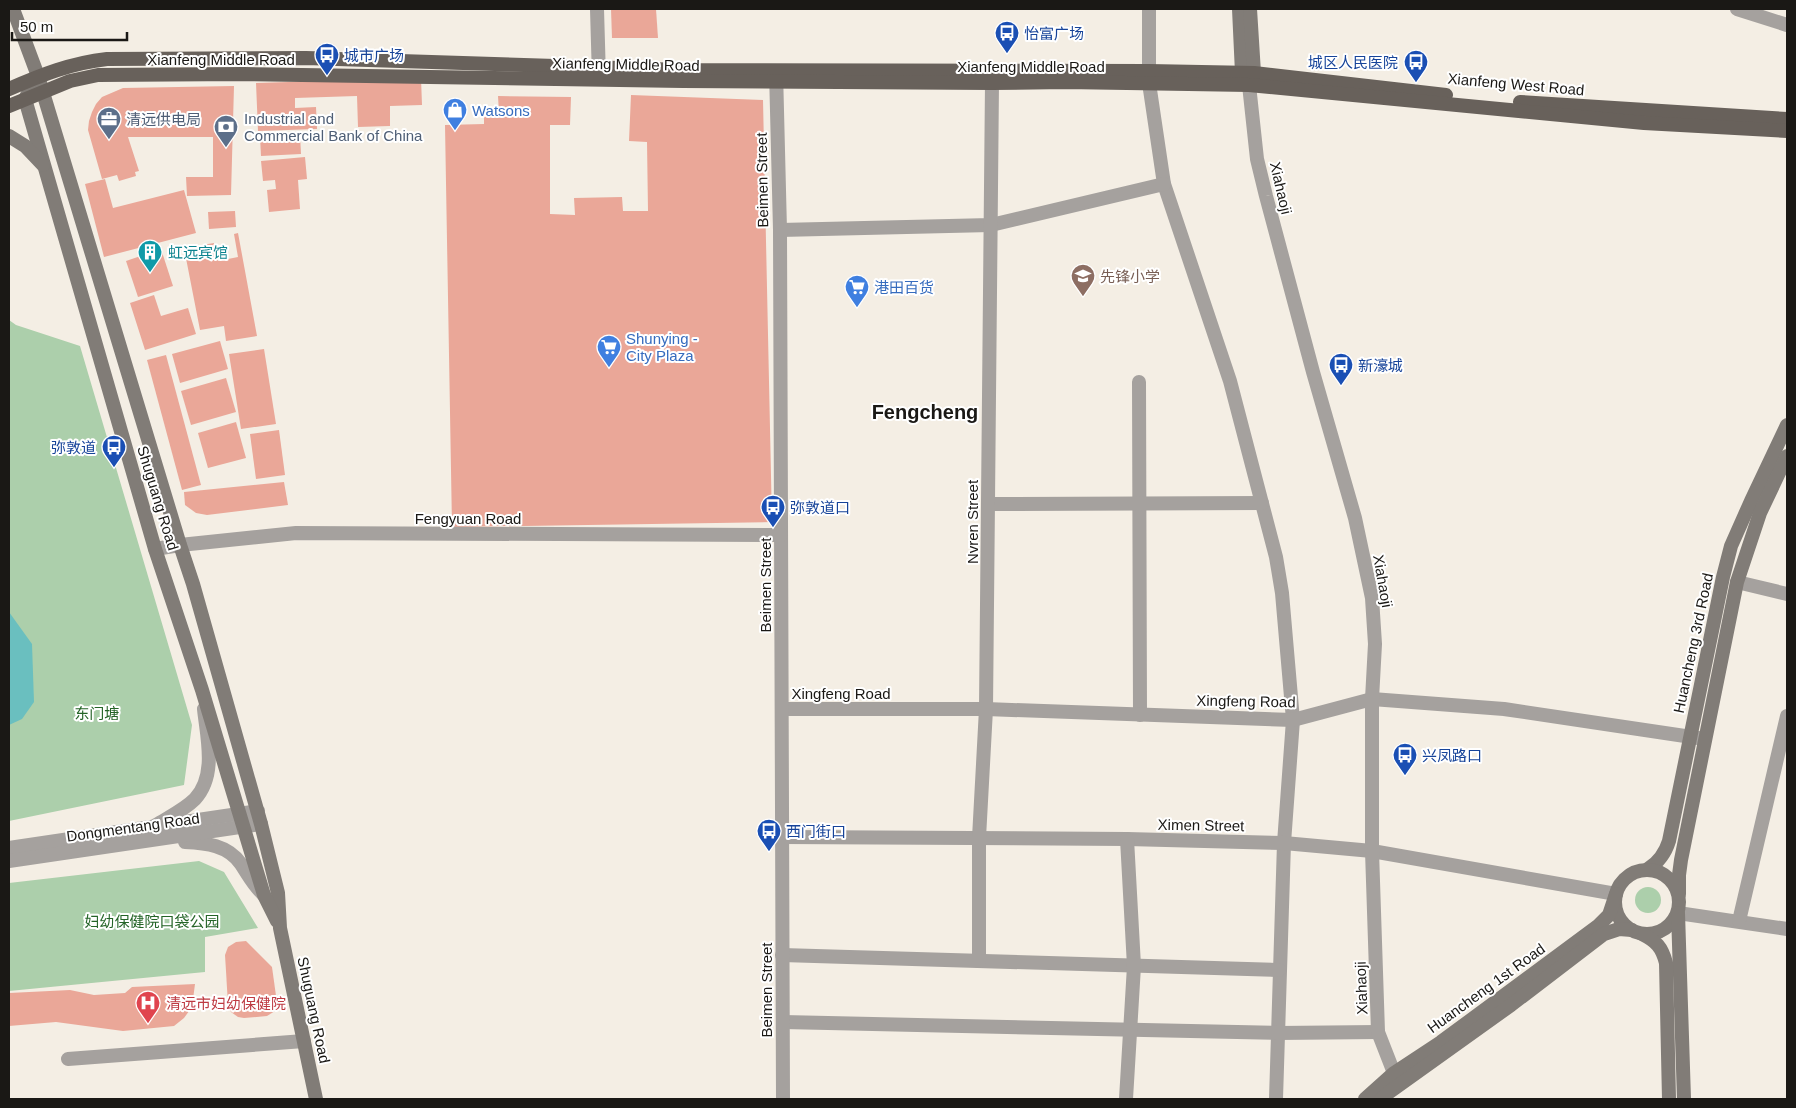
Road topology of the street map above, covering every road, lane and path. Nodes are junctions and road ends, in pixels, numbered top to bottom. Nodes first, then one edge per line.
1 (13, 9) edge
2 (597, 9) edge
3 (1149, 9) edge
4 (1239, 9) edge
5 (1250, 9) edge
6 (1737, 9) edge
7 (1787, 25) edge
8 (599, 73) junction
9 (38, 76) junction
10 (776, 76) junction
11 (1149, 77) junction
12 (1248, 77) junction
13 (992, 83) junction
14 (9, 88) edge
15 (42, 91) junction
16 (25, 98) junction
17 (9, 106) edge
18 (1787, 119) edge
19 (1787, 131) edge
20 (9, 136) edge
21 (46, 168) junction
22 (1164, 184) junction
23 (991, 225) junction
24 (780, 230) junction
25 (1139, 382) dead end
26 (1787, 425) edge
27 (1787, 456) edge
28 (1140, 503) junction
29 (1262, 503) junction
30 (988, 504) junction
31 (781, 535) junction
32 (180, 545) junction
33 (155, 549) junction
34 (1737, 582) junction
35 (1787, 594) edge
36 (202, 690) junction
37 (1372, 699) junction
38 (782, 709) junction
39 (986, 709) junction
40 (1140, 715) junction
41 (1787, 716) edge
42 (1293, 720) junction
43 (1690, 736) junction
44 (1706, 739) junction
45 (260, 818) junction
46 (242, 821) junction
47 (153, 834) junction
48 (782, 837) junction
49 (979, 838) junction
50 (1127, 840) junction
51 (1284, 843) junction
52 (9, 848) edge
53 (1372, 852) junction
54 (9, 861) edge
55 (1648, 869) junction
56 (1616, 894) junction
57 (1679, 894) junction
58 (264, 895) junction
59 (1678, 912) junction
60 (1739, 921) junction
61 (280, 928) junction
62 (1787, 929) edge
63 (1636, 932) junction
64 (782, 955) junction
65 (979, 961) junction
66 (1134, 966) junction
67 (1279, 970) junction
68 (783, 1022) junction
69 (1131, 1030) junction
70 (1378, 1032) junction
71 (1278, 1033) junction
72 (304, 1041) junction
73 (68, 1060) dead end
74 (1394, 1073) junction
75 (1385, 1096) edge
76 (316, 1099) edge
77 (783, 1099) edge
78 (1126, 1099) edge
79 (1276, 1099) edge
80 (1366, 1099) edge
81 (1669, 1099) edge
82 (1684, 1099) edge

1 - 9 main road, Shuguang Road
2 - 8 street
3 - 11 street
4 - 12 main road, Xiahaoji
5 - 12 main road, Xiahaoji
6 - 7 street
8 - 9 main road, Xianfeng Middle Road
8 - 10 main road, Xianfeng Middle Road
8 - 15 main road, Xianfeng Middle Road
9 - 14 main road, Xianfeng Middle Road
9 - 15 main road, Shuguang Road
9 - 16 main road
10 - 11 main road, Xianfeng Middle Road
10 - 13 main road, Xianfeng Middle Road
10 - 24 street, Beimen Street
11 - 12 main road, Xianfeng Middle Road
11 - 13 main road, Xianfeng Middle Road
11 - 22 street
12 - 18 main road, Xianfeng West Road
12 - 19 main road, Xianfeng West Road
12 - 37 street, Xiahaoji
13 - 23 street, Nvren Street
15 - 16 main road, Xianfeng Middle Road
15 - 32 main road, Shuguang Road
16 - 17 main road, Xianfeng Middle Road
16 - 21 main road, Shuguang Road
20 - 21 main road
21 - 33 main road, Shuguang Road
22 - 23 street
22 - 29 street
23 - 24 street
23 - 30 street, Nvren Street
24 - 31 street, Beimen Street
25 - 28 street
26 - 43 main road, Huancheng 3rd Road
27 - 34 main road
28 - 29 street
28 - 30 street
28 - 40 street
29 - 42 street
30 - 39 street, Nvren Street
31 - 32 street, Fengyuan Road
31 - 38 street, Beimen Street
32 - 33 street, Fengyuan Road
32 - 45 main road, Shuguang Road
33 - 36 main road, Shuguang Road
34 - 35 street
34 - 44 main road
36 - 46 main road, Shuguang Road
36 - 47 street
37 - 42 street, Xingfeng Road
37 - 43 street, Xingfeng Road
37 - 53 street, Xiahaoji
38 - 39 street, Xingfeng Road
38 - 48 street, Beimen Street
39 - 40 street, Xingfeng Road
39 - 49 street, Nvren Street
40 - 42 street, Xingfeng Road
41 - 60 street
42 - 51 street
43 - 44 street, Xingfeng Road
43 - 55 main road, Huancheng 3rd Road
44 - 57 main road
45 - 46 street, Dongmentang Road
45 - 61 main road, Shuguang Road
46 - 47 street, Dongmentang Road
46 - 58 main road, Shuguang Road
47 - 52 street, Dongmentang Road
47 - 54 street, Dongmentang Road
47 - 58 street
48 - 49 street, Ximen Street
48 - 64 street, Beimen Street
49 - 50 street, Ximen Street
49 - 65 street, Nvren Street
50 - 51 street, Ximen Street
50 - 66 street
51 - 53 street, Ximen Street
51 - 67 street
53 - 56 street, Ximen Street
53 - 70 street, Xiahaoji
55 - 56 main road
55 - 57 main road
56 - 63 main road
56 - 74 main road, Huancheng 1st Road
57 - 59 main road
58 - 61 main road, Shuguang Road
59 - 60 street
59 - 63 main road
59 - 82 main road
60 - 62 street
61 - 72 main road, Shuguang Road
63 - 75 main road, Huancheng 1st Road
63 - 81 main road
64 - 65 street
64 - 68 street, Beimen Street
65 - 66 street
66 - 67 street
66 - 69 street
67 - 71 street
68 - 69 street
68 - 77 street, Beimen Street
69 - 71 street
69 - 78 street
70 - 71 street
70 - 74 street, Xiahaoji
71 - 79 street
72 - 73 street
72 - 76 main road, Shuguang Road
74 - 75 street
74 - 80 main road, Huancheng 1st Road

